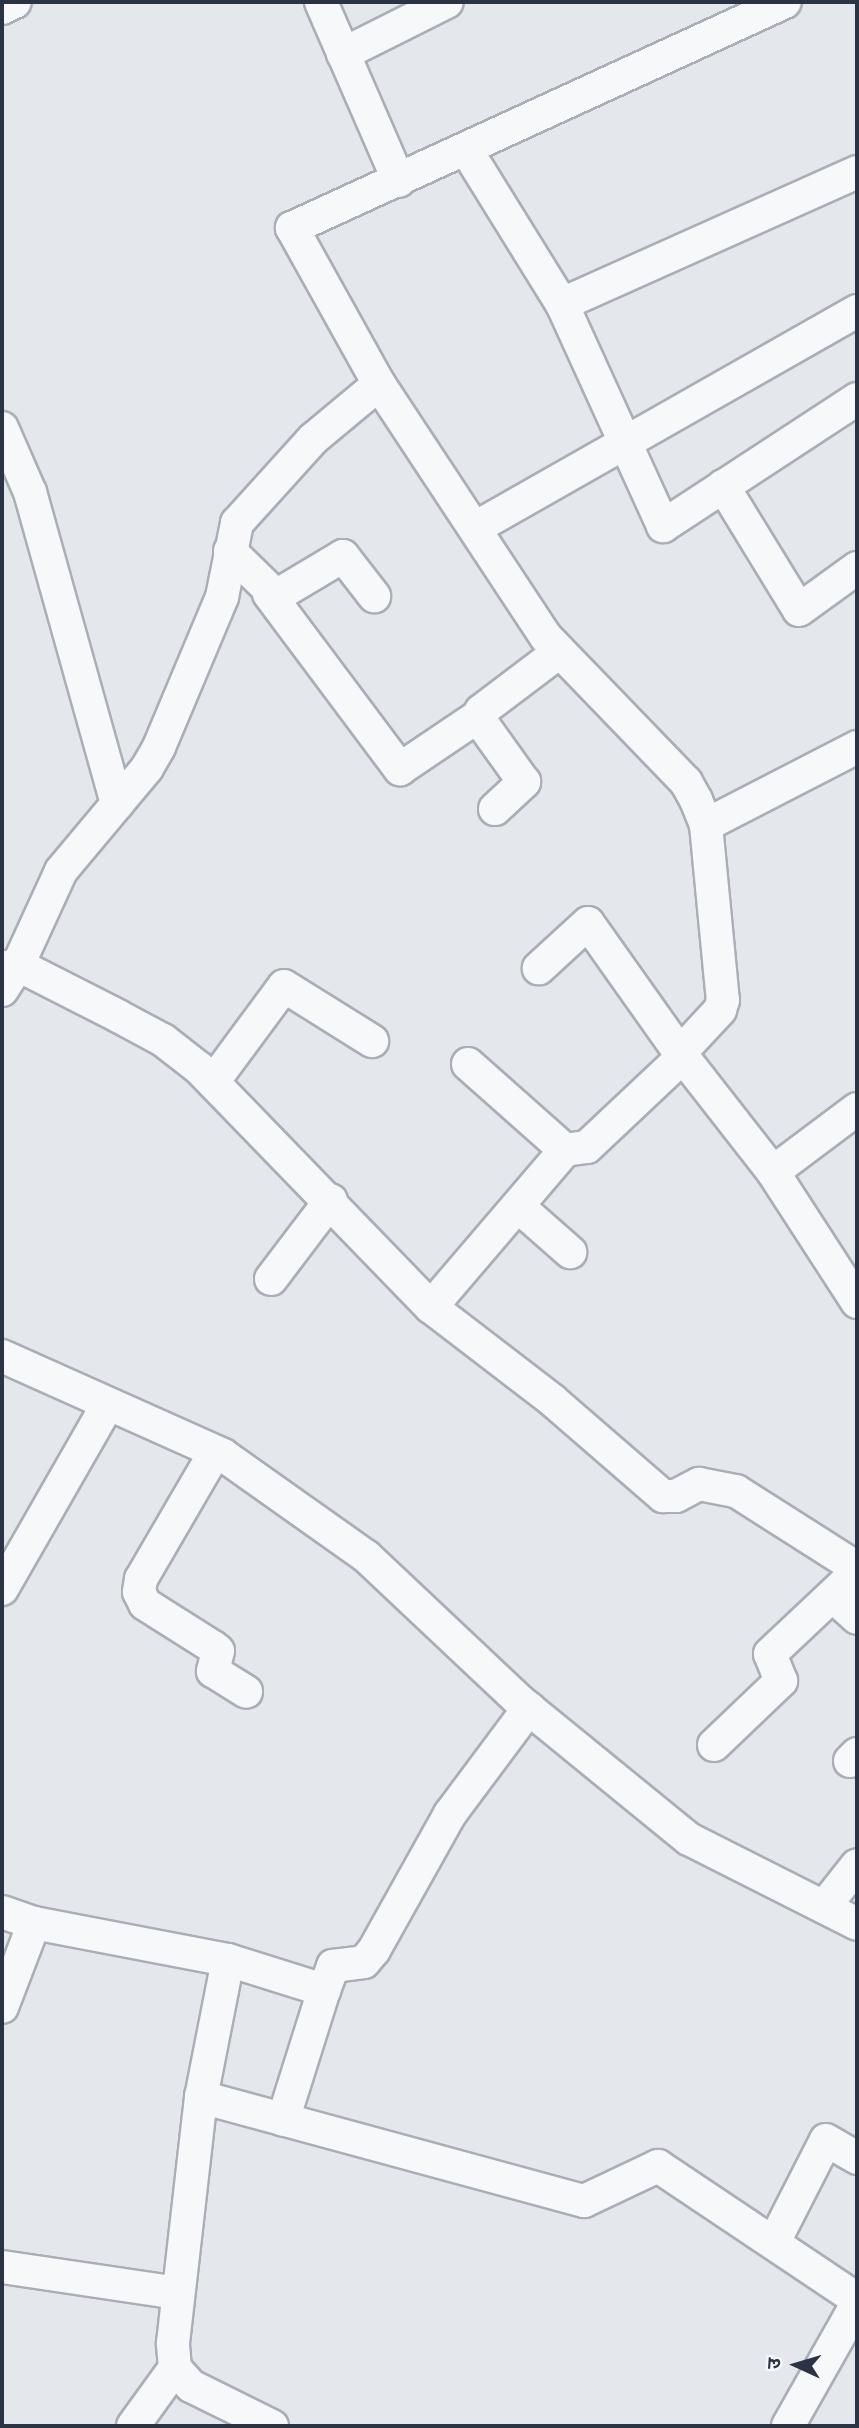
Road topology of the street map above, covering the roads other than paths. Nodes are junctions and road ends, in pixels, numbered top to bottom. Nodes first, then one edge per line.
1 (15, 2) edge
2 (321, 2) edge
3 (447, 2) edge
4 (785, 2) edge
5 (2, 8) edge
6 (343, 54) junction
7 (467, 151) junction
8 (857, 172) edge
9 (399, 181) junction
10 (562, 304) junction
11 (857, 311) edge
12 (379, 384) junction
13 (857, 398) edge
14 (2, 428) edge
15 (624, 442) junction
16 (723, 486) junction
17 (475, 528) junction
18 (230, 551) junction
19 (857, 568) edge
20 (269, 594) junction
21 (374, 596) dead end
22 (559, 652) junction
23 (480, 715) junction
24 (857, 747) edge
25 (117, 804) junction
26 (495, 809) dead end
27 (706, 825) junction
28 (539, 968) dead end
29 (7, 974) edge
30 (372, 1041) dead end
31 (680, 1053) junction
32 (468, 1064) dead end
33 (213, 1082) junction
34 (857, 1109) edge
35 (565, 1150) junction
36 (773, 1172) junction
37 (331, 1200) junction
38 (520, 1208) junction
39 (569, 1252) dead end
40 (271, 1279) dead end
41 (857, 1302) edge
42 (431, 1307) junction
43 (2, 1356) edge
44 (108, 1404) junction
45 (215, 1452) junction
46 (857, 1570) edge
47 (2, 1589) edge
48 (834, 1597) junction
49 (857, 1618) edge
50 (246, 1692) dead end
51 (529, 1708) junction
52 (714, 1745) dead end
53 (857, 1865) edge
54 (824, 1907) junction
55 (2, 1912) edge
56 (34, 1923) junction
57 (857, 1924) edge
58 (228, 1960) junction
59 (324, 1990) junction
60 (2, 2007) edge
61 (201, 2097) junction
62 (283, 2120) junction
63 (857, 2158) edge
64 (774, 2242) junction
65 (2, 2267) edge
66 (178, 2293) junction
67 (857, 2298) edge
68 (857, 2304) edge
69 (175, 2368) junction
70 (133, 2426) edge
71 (272, 2426) edge
72 (788, 2426) edge

1 - 5 street
2 - 6 street
3 - 6 street
4 - 7 street
6 - 9 street
7 - 9 street
7 - 10 street
8 - 10 street
9 - 12 street
10 - 15 street
11 - 15 street
12 - 17 street
12 - 18 street
13 - 16 street
14 - 25 street
15 - 16 street
15 - 17 street
16 - 19 street
17 - 22 street
18 - 20 street
18 - 25 street
20 - 21 street
20 - 23 street
22 - 23 street
22 - 27 street
23 - 26 street
24 - 27 street
25 - 29 street
27 - 31 street
28 - 31 street
29 - 33 street
30 - 33 street
31 - 35 street
31 - 36 street
32 - 35 street
33 - 37 street
34 - 36 street
35 - 38 street
36 - 41 street
37 - 40 street
37 - 42 street
38 - 39 street
38 - 42 street
42 - 46 street
43 - 44 street
44 - 45 street
44 - 47 street
45 - 50 street
45 - 51 street
46 - 48 street
48 - 49 street
48 - 52 street
51 - 54 street
51 - 59 street
53 - 54 street
54 - 57 street
55 - 56 street
56 - 58 street
56 - 60 street
58 - 59 street
58 - 61 street
59 - 62 street
61 - 62 street
61 - 66 street
62 - 64 street
63 - 64 street
64 - 67 street
65 - 66 street
66 - 69 street
68 - 72 street
69 - 70 street
69 - 71 street

